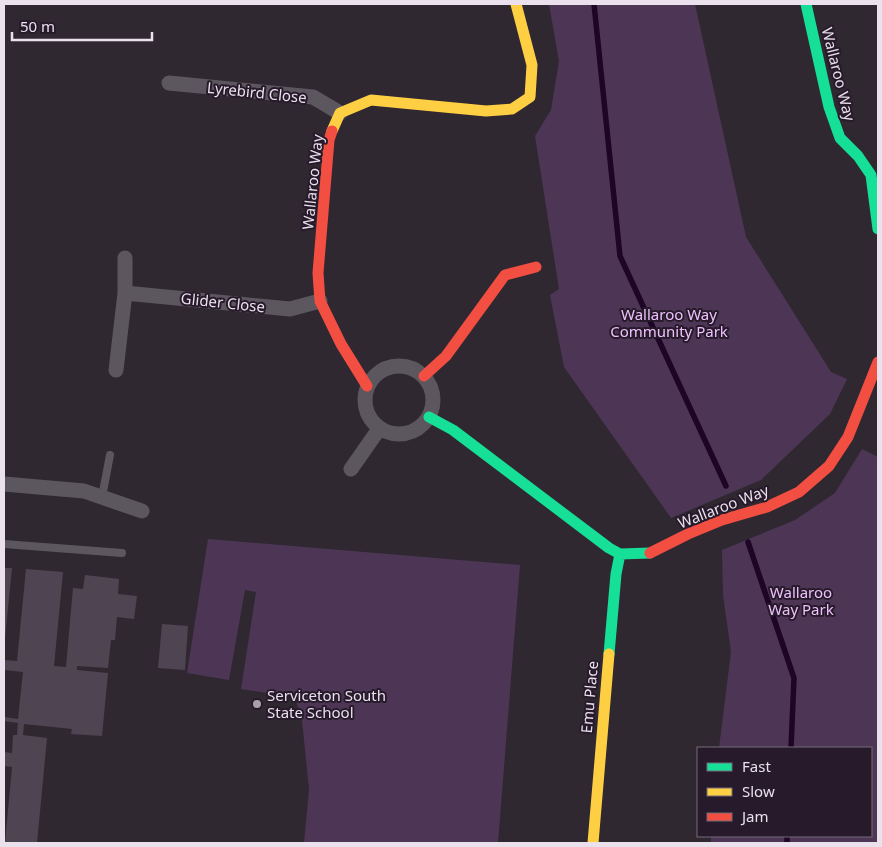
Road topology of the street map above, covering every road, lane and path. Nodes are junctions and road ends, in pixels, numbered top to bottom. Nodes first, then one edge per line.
1 (516, 4) edge
2 (806, 4) edge
3 (169, 83) dead end
4 (340, 113) junction
5 (875, 174) edge
6 (878, 229) edge
7 (125, 258) dead end
8 (536, 267) dead end
9 (125, 293) junction
10 (320, 301) junction
11 (878, 362) edge
12 (116, 370) dead end
13 (424, 376) junction
14 (367, 386) junction
15 (429, 417) junction
16 (380, 429) junction
17 (110, 455) dead end
18 (351, 469) dead end
19 (4, 484) edge
20 (102, 497) junction
21 (142, 512) dead end
22 (4, 544) edge
23 (122, 553) dead end
24 (620, 554) junction
25 (593, 843) edge

1 - 4 street
2 - 5 street, Wallaroo Way
3 - 4 street, Lyrebird Close
4 - 10 street, Wallaroo Way
5 - 6 street, Wallaroo Way
7 - 9 street
8 - 13 street
9 - 10 street, Glider Close
9 - 12 street
10 - 14 street, Wallaroo Way
11 - 24 street, Wallaroo Way
13 - 14 street
13 - 15 street
14 - 16 street
15 - 16 street
15 - 24 street
16 - 18 street
17 - 20 lane
19 - 20 street
20 - 21 street
22 - 23 lane
24 - 25 street, Emu Place

